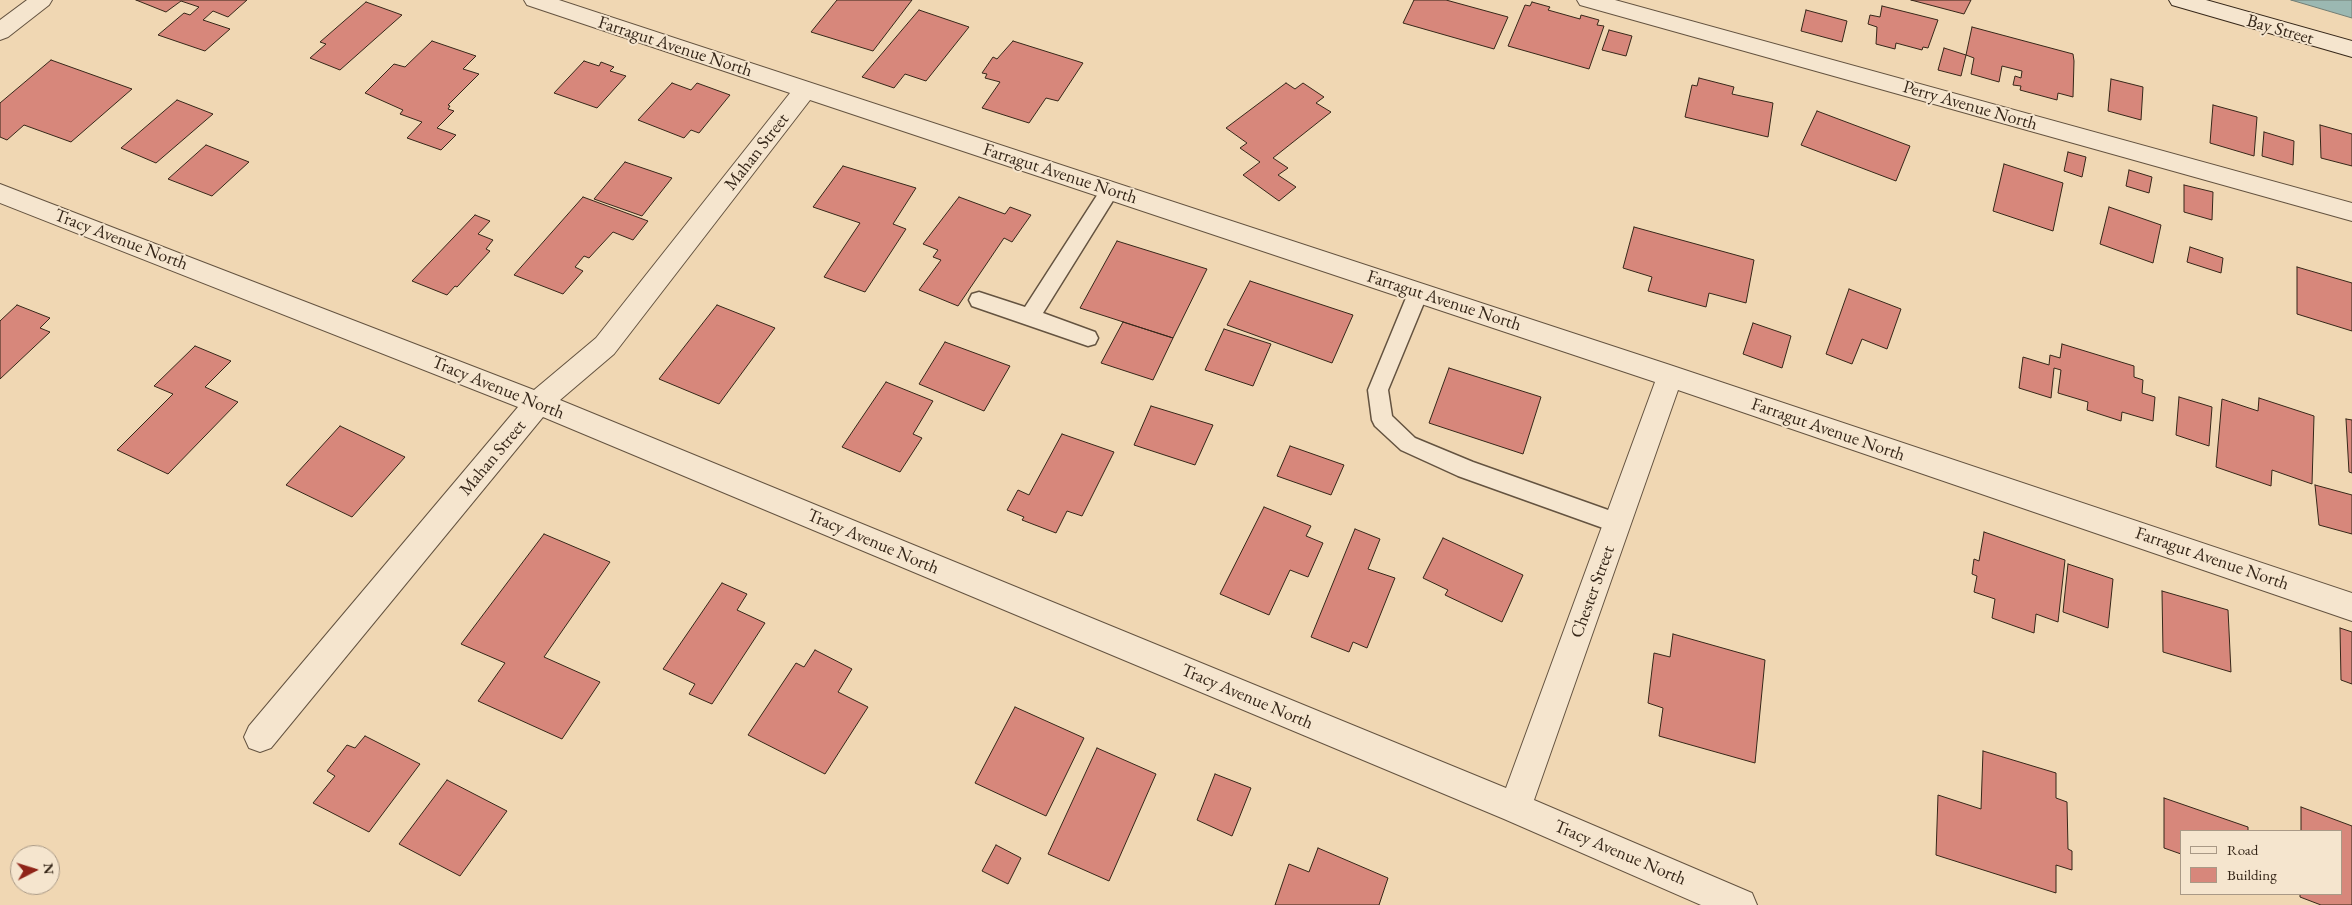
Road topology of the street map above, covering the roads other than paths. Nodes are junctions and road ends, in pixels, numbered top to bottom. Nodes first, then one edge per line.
1 (41, 0) edge
2 (535, 0) edge
3 (1588, 0) edge
4 (2180, 0) edge
5 (0, 32) edge
6 (2352, 49) edge
7 (805, 90) junction
8 (1110, 191) junction
9 (0, 193) edge
10 (2352, 212) edge
11 (1418, 293) junction
12 (979, 300) dead end
13 (1030, 317) junction
14 (1088, 338) dead end
15 (1670, 376) junction
16 (538, 403) junction
17 (1617, 523) junction
18 (2352, 607) edge
19 (260, 737) dead end
20 (1515, 808) junction
21 (1740, 905) edge

1 - 5 street
2 - 7 street, Farragut Avenue North
3 - 10 street, Perry Avenue North
4 - 6 street, Bay Street
7 - 8 street, Farragut Avenue North
7 - 16 street, Mahan Street
8 - 11 street, Farragut Avenue North
8 - 13 lane
9 - 16 street, Tracy Avenue North
11 - 15 street, Farragut Avenue North
11 - 17 lane
12 - 13 lane
13 - 14 lane
15 - 17 street, Chester Street
15 - 18 street, Farragut Avenue North
16 - 19 street, Mahan Street
16 - 20 street, Tracy Avenue North
17 - 20 street, Chester Street
20 - 21 street, Tracy Avenue North

